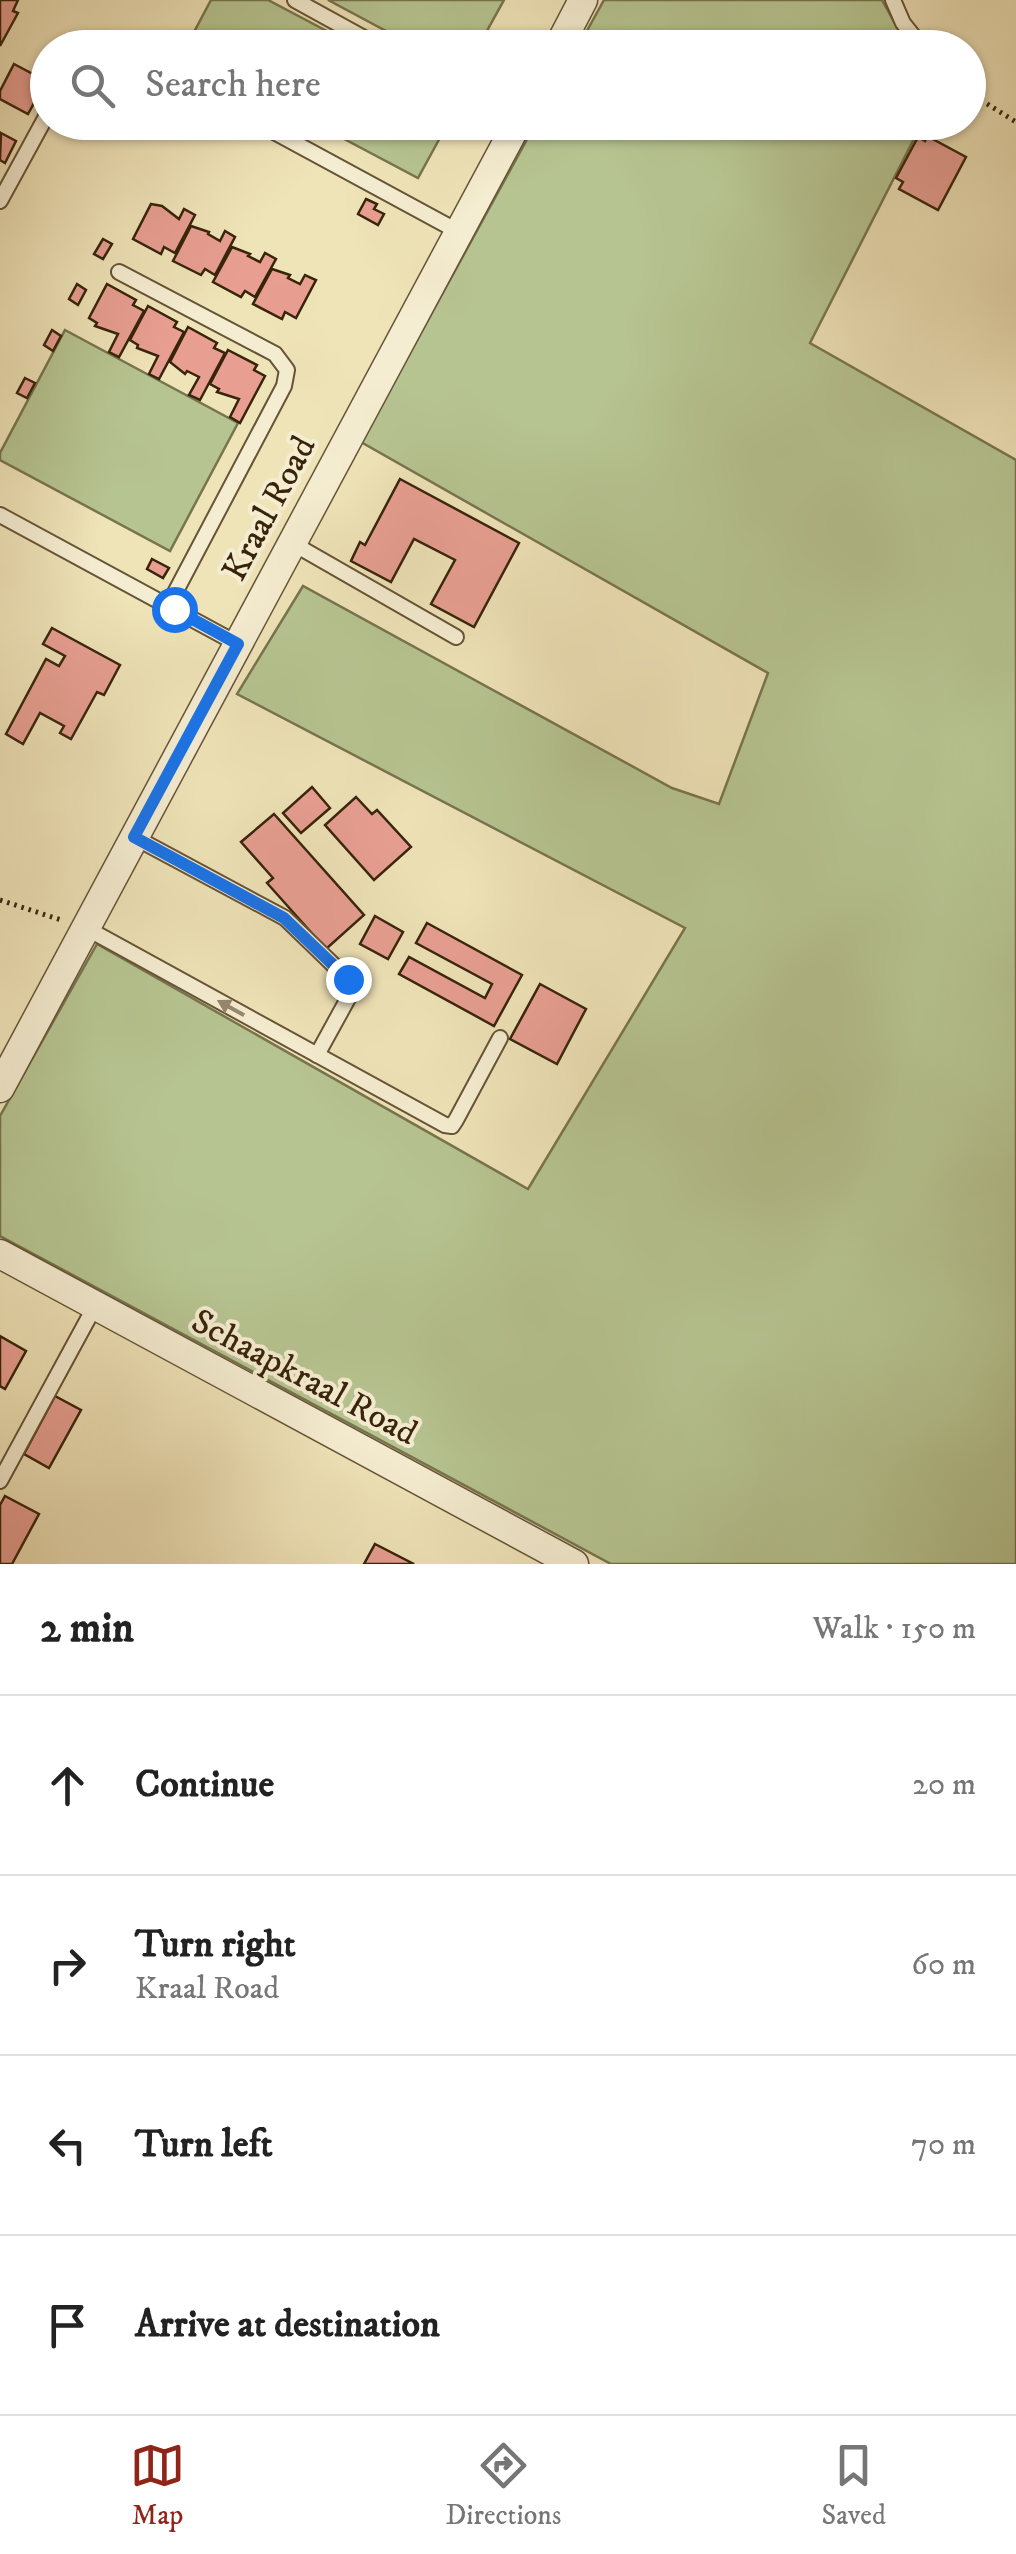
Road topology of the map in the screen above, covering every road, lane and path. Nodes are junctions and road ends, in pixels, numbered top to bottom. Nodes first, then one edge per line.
1 (295, 0) edge
2 (892, 0) edge
3 (578, 2) edge
4 (349, 30) edge
5 (566, 30) edge
6 (909, 30) edge
7 (986, 103) edge
8 (1016, 122) edge
9 (34, 140) edge
10 (289, 140) edge
11 (508, 140) edge
12 (0, 201) edge
13 (459, 232) junction
14 (119, 272) dead end
15 (0, 514) edge
16 (292, 543) junction
17 (168, 606) junction
18 (456, 637) dead end
19 (238, 644) junction
20 (134, 837) junction
21 (0, 900) edge
22 (86, 928) junction
23 (500, 1038) dead end
24 (317, 1055) junction
25 (0, 1088) edge
26 (0, 1254) edge
27 (95, 1306) junction
28 (0, 1481) edge
29 (574, 1564) edge

1 - 4 lane
2 - 6 lane
3 - 5 street
7 - 8 path
9 - 12 lane
10 - 13 lane
11 - 13 street, Kraal Road
13 - 16 street, Kraal Road
14 - 17 lane
15 - 17 lane
16 - 18 lane
16 - 19 street, Kraal Road
17 - 19 lane
19 - 20 street, Kraal Road
20 - 22 street, Kraal Road
20 - 24 lane
21 - 22 path
24 -> 22 lane
22 - 25 street, Kraal Road
23 - 24 lane
26 - 27 street, Schaapkraal Road
27 - 28 lane
27 - 29 street, Schaapkraal Road

